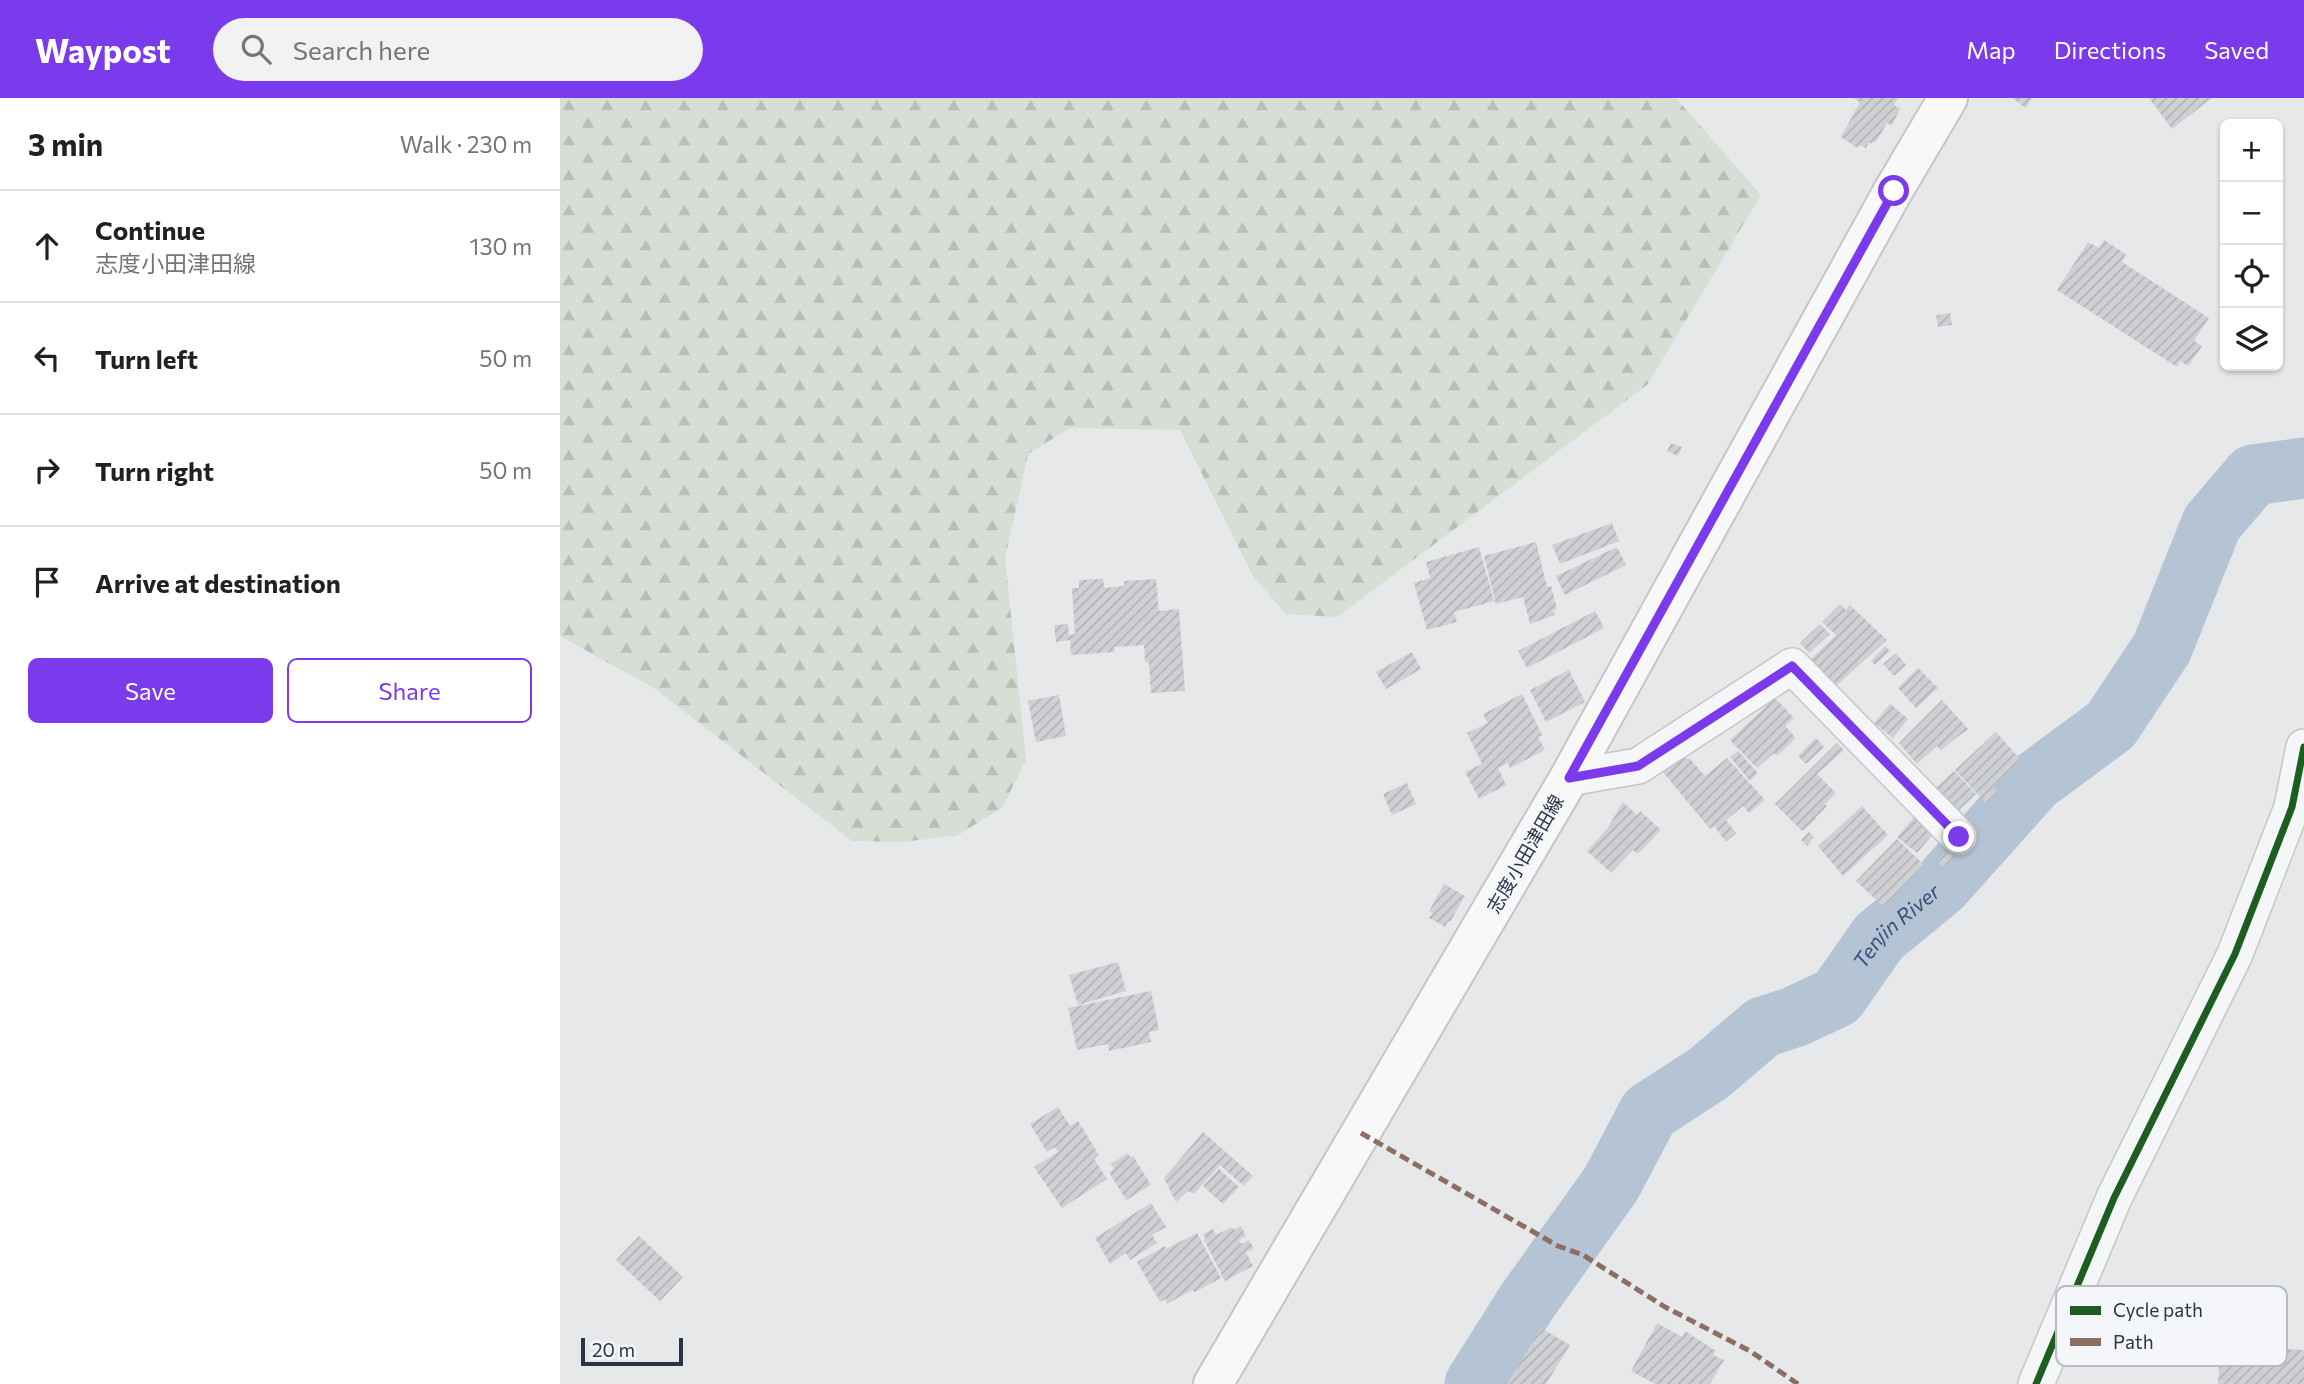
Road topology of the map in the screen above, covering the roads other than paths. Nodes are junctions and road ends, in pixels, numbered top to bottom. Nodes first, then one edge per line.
1 (1948, 98) edge
2 (2304, 747) edge
3 (1569, 778) junction
4 (1959, 837) dead end
5 (2077, 1286) edge
6 (2056, 1336) edge
7 (1213, 1384) edge
8 (2036, 1384) edge

1 - 3 main road, 志度小田津田線
2 - 5 street
3 - 4 street
3 - 7 main road, 志度小田津田線
6 - 8 street

